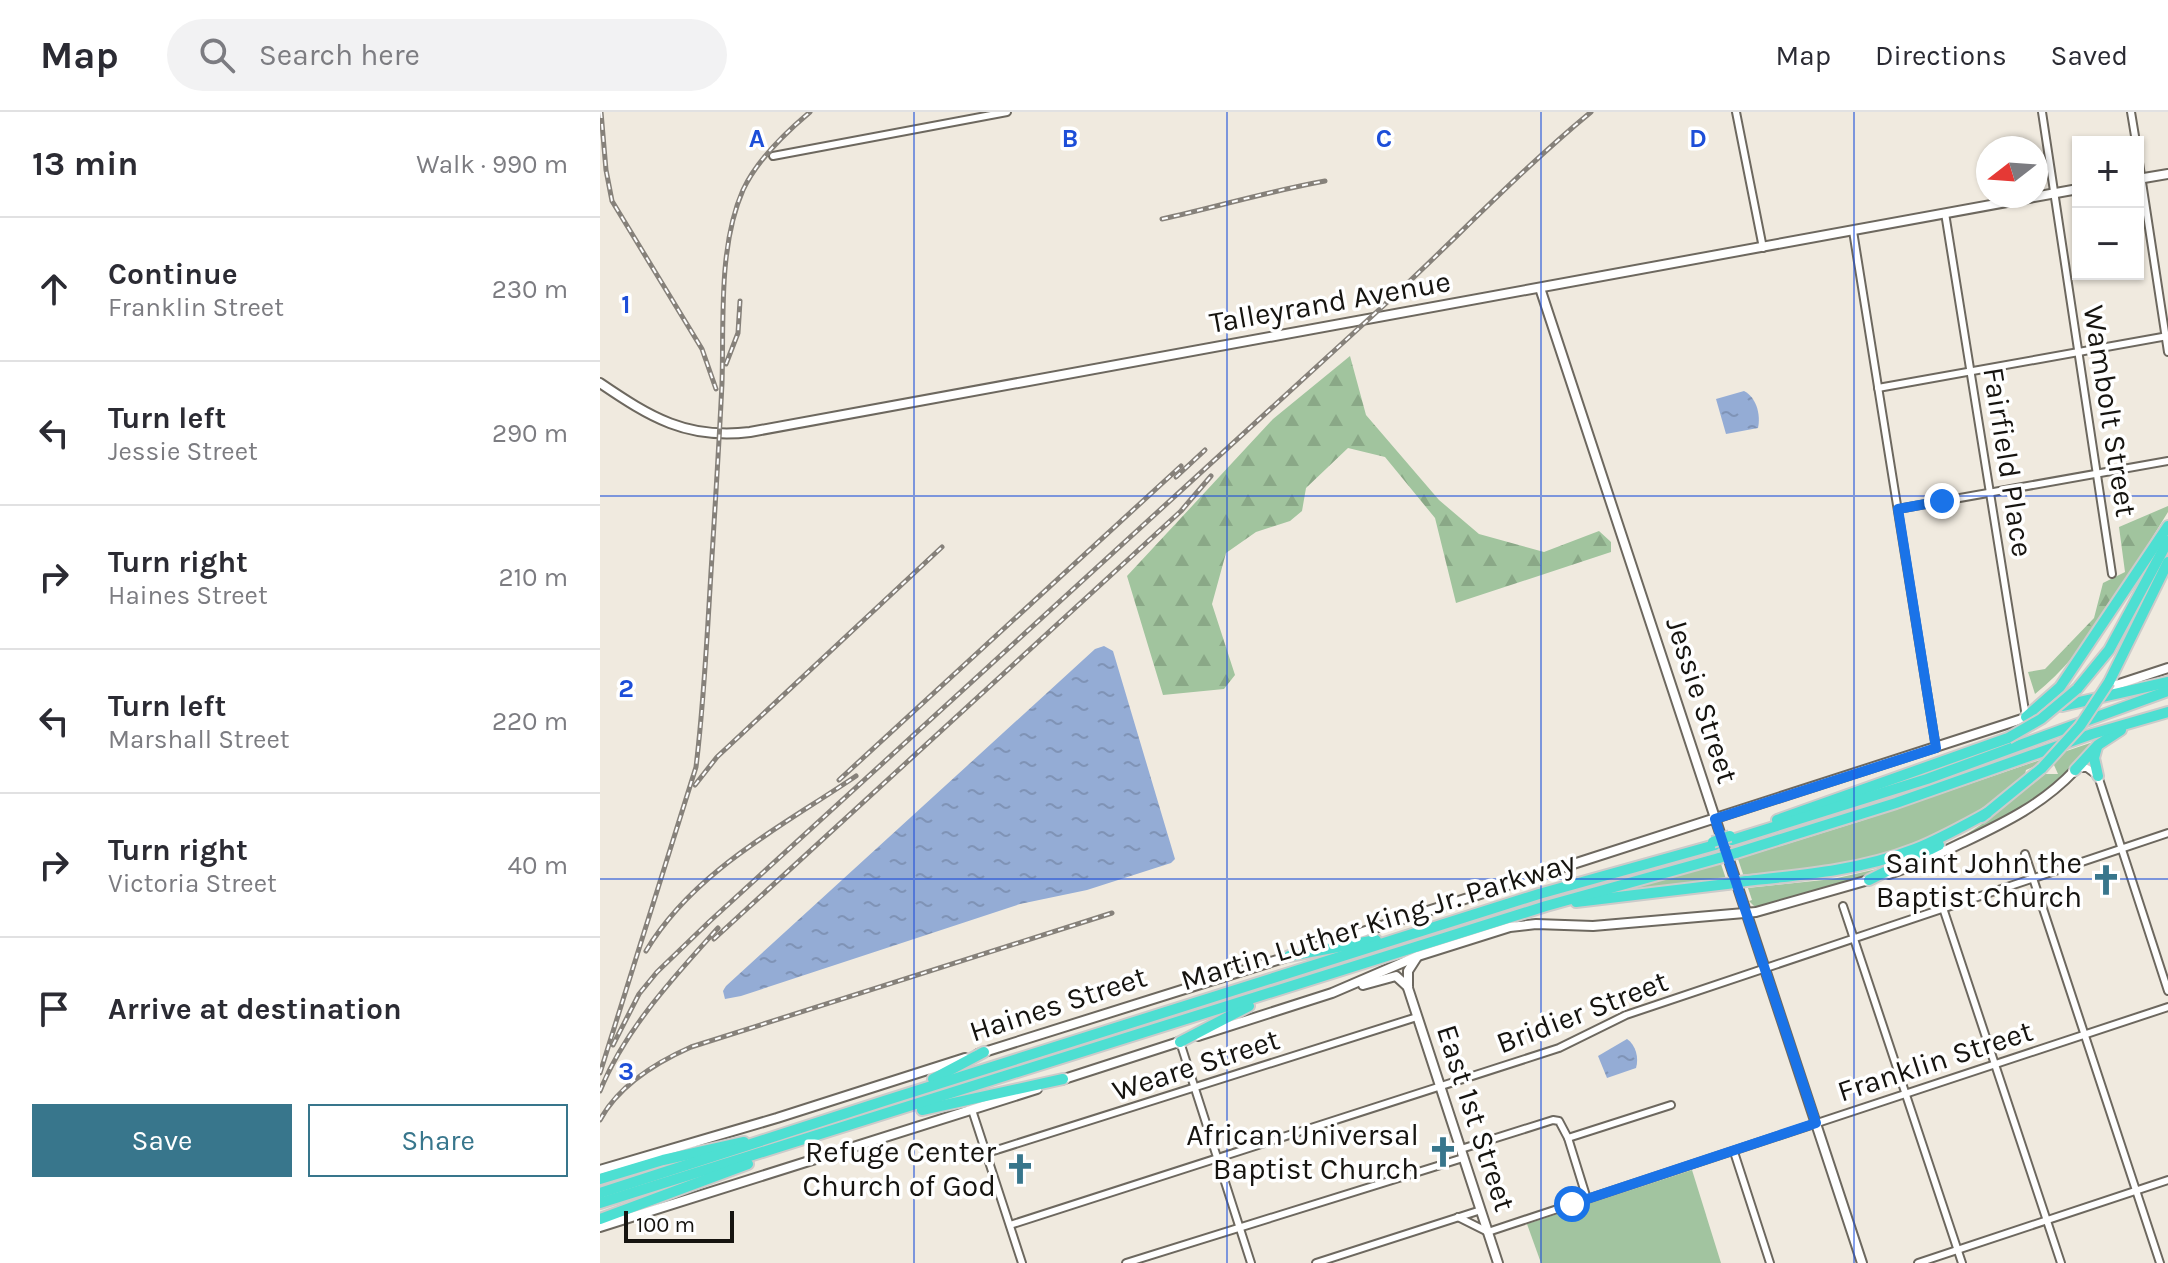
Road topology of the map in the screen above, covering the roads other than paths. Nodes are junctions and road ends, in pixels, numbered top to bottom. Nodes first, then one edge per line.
1 (1007, 112) edge
2 (1736, 112) edge
3 (2042, 112) edge
4 (2131, 112) edge
5 (2135, 136) edge
6 (773, 156) dead end
7 (2168, 174) edge
8 (2144, 178) edge
9 (2072, 190) edge
10 (2055, 193) junction
11 (2144, 202) edge
12 (1945, 213) junction
13 (1853, 231) junction
14 (1763, 248) junction
15 (1540, 288) junction
16 (2167, 336) edge
17 (2079, 352) junction
18 (2168, 352) edge
19 (1972, 371) junction
20 (600, 383) edge
21 (1878, 388) junction
22 (2168, 461) edge
23 (2097, 474) junction
24 (1990, 493) junction
25 (1898, 509) junction
26 (2168, 526) edge
27 (2168, 541) edge
28 (2168, 562) edge
29 (2112, 574) dead end
30 (2168, 668) edge
31 (2168, 682) edge
32 (2168, 691) edge
33 (2062, 706) junction
34 (2168, 712) edge
35 (2026, 717) junction
36 (2147, 718) junction
37 (2098, 745) junction
38 (1936, 748) junction
39 (2075, 770) junction
40 (2098, 776) junction
41 (1987, 813) junction
42 (1715, 819) junction
43 (2168, 833) edge
44 (1731, 838) junction
45 (2122, 849) junction
46 (2025, 854) dead end
47 (2032, 879) junction
48 (1869, 880) junction
49 (1546, 906) junction
50 (1843, 906) dead end
51 (1943, 908) junction
52 (1747, 912) junction
53 (1417, 933) junction
54 (1853, 938) junction
55 (1289, 956) junction
56 (1418, 956) junction
57 (1765, 967) junction
58 (1295, 985) junction
59 (1408, 988) junction
60 (2168, 991) edge
61 (1332, 993) junction
62 (2168, 1007) edge
63 (1417, 1017) junction
64 (2084, 1035) junction
65 (1180, 1042) junction
66 (984, 1052) junction
67 (1995, 1064) junction
68 (1063, 1079) junction
69 (1195, 1088) junction
70 (1440, 1088) junction
71 (1905, 1094) junction
72 (884, 1101) junction
73 (1671, 1105) dead end
74 (972, 1110) junction
75 (865, 1122) junction
76 (1816, 1123) junction
77 (828, 1133) junction
78 (1568, 1138) junction
79 (762, 1140) junction
80 (1734, 1152) junction
81 (987, 1153) junction
82 (1462, 1154) junction
83 (1217, 1159) junction
84 (601, 1176) edge
85 (2168, 1180) edge
86 (2135, 1191) junction
87 (601, 1196) edge
88 (1587, 1199) junction
89 (1481, 1210) junction
90 (1458, 1217) junction
91 (600, 1219) edge
92 (2047, 1220) junction
93 (1010, 1225) junction
94 (600, 1227) edge
95 (1239, 1228) junction
96 (1488, 1232) junction
97 (1957, 1250) junction
98 (1022, 1263) edge
99 (1126, 1263) edge
100 (1251, 1263) edge
101 (1316, 1263) edge
102 (1498, 1263) edge
103 (1770, 1263) edge
104 (1862, 1263) edge
105 (1918, 1263) edge
106 (1962, 1263) edge
107 (2061, 1263) edge
108 (2160, 1263) edge

1 - 6 street
2 - 14 street
3 - 10 street, Wambolt Street
4 - 5 street
7 - 8 street
9 - 10 street, Talleyrand Avenue
10 - 12 street, Talleyrand Avenue
10 - 17 street, Wambolt Street
11 - 16 street
12 - 13 street, Talleyrand Avenue
12 - 19 street, Fairfield Place
13 - 14 street, Talleyrand Avenue
13 - 21 street
14 - 15 street, Talleyrand Avenue
15 - 20 street, Talleyrand Avenue
15 - 42 street, Jessie Street
16 - 17 street
16 - 18 street
17 - 19 street
17 - 23 street, Wambolt Street
19 - 21 street
19 - 24 street, Fairfield Place
21 - 25 street
22 - 23 street
23 - 24 street
23 - 29 street, Wambolt Street
24 - 25 street
24 - 35 street, Fairfield Place
25 - 38 street
26 - 35 highway
27 - 44 highway, bridge
28 - 41 highway, bridge
30 - 33 street, Haines Street
31 - 33 highway
32 - 44 highway, Martin Luther King Jr. Parkway
33 - 35 street, Haines Street
34 - 36 highway, Martin Luther King Jr. Parkway
35 - 38 street, Haines Street
36 - 37 highway
36 - 49 highway, Martin Luther King Jr. Parkway, bridge
37 - 39 highway
37 - 40 highway
38 - 42 street, Haines Street
39 - 40 street
39 - 48 street
40 - 45 street
41 - 48 highway
41 - 49 highway, bridge
42 - 52 street, Jessie Street
42 - 55 street, Haines Street
43 - 45 street, Bridier Street
44 - 53 highway, Martin Luther King Jr. Parkway, bridge
45 - 47 street, Bridier Street
45 - 60 street
46 - 47 street
47 - 51 street, Bridier Street
47 - 64 street
48 - 52 street
49 - 58 highway, Martin Luther King Jr. Parkway
50 - 54 street
51 - 54 street, Bridier Street
51 - 67 street
52 - 56 street
52 - 57 street, Jessie Street
53 - 55 highway
53 - 72 highway, Martin Luther King Jr. Parkway
54 - 57 street, Bridier Street
54 - 71 street
55 - 66 street, Haines Street
56 - 59 street
56 - 61 street
57 - 70 street, Bridier Street
57 - 76 street, Jessie Street
58 - 65 highway
58 - 75 highway, Martin Luther King Jr. Parkway
59 - 61 street
59 - 63 street, East 1st Street
61 - 65 street
62 - 64 street, Franklin Street
63 - 69 street, Weare Street
63 - 70 street, East 1st Street
64 - 67 street, Franklin Street
64 - 86 street
65 - 68 street
65 - 69 street
66 - 72 highway
66 - 84 street, Haines Street
67 - 71 street, Franklin Street
67 - 92 street
68 - 74 street
68 - 75 highway
69 - 81 street, Weare Street
69 - 83 street
70 - 82 street, East 1st Street
70 - 83 street, Bridier Street
71 - 76 street, Franklin Street
71 - 97 street
72 - 79 highway, Martin Luther King Jr. Parkway
73 - 78 street
74 - 81 street
74 - 94 street
75 - 77 highway, Martin Luther King Jr. Parkway
76 - 80 street, Franklin Street
76 - 104 street, Jessie Street
77 - 87 highway, Martin Luther King Jr. Parkway
77 - 91 highway
78 - 82 street
78 - 88 street
79 - 84 highway
79 - 87 highway, Martin Luther King Jr. Parkway
80 - 88 street, Franklin Street
80 - 103 street
81 - 93 street
82 - 89 street, East 1st Street
82 - 95 street
83 - 93 street, Bridier Street
83 - 95 street
85 - 86 street
86 - 92 street
86 - 108 street
88 - 96 street, Franklin Street
89 - 90 street
89 - 96 street, East 1st Street
90 - 96 street
90 - 101 street
92 - 97 street
92 - 107 street
93 - 98 street
95 - 99 street
95 - 100 street
96 - 102 street, East 1st Street
97 - 105 street
97 - 106 street

